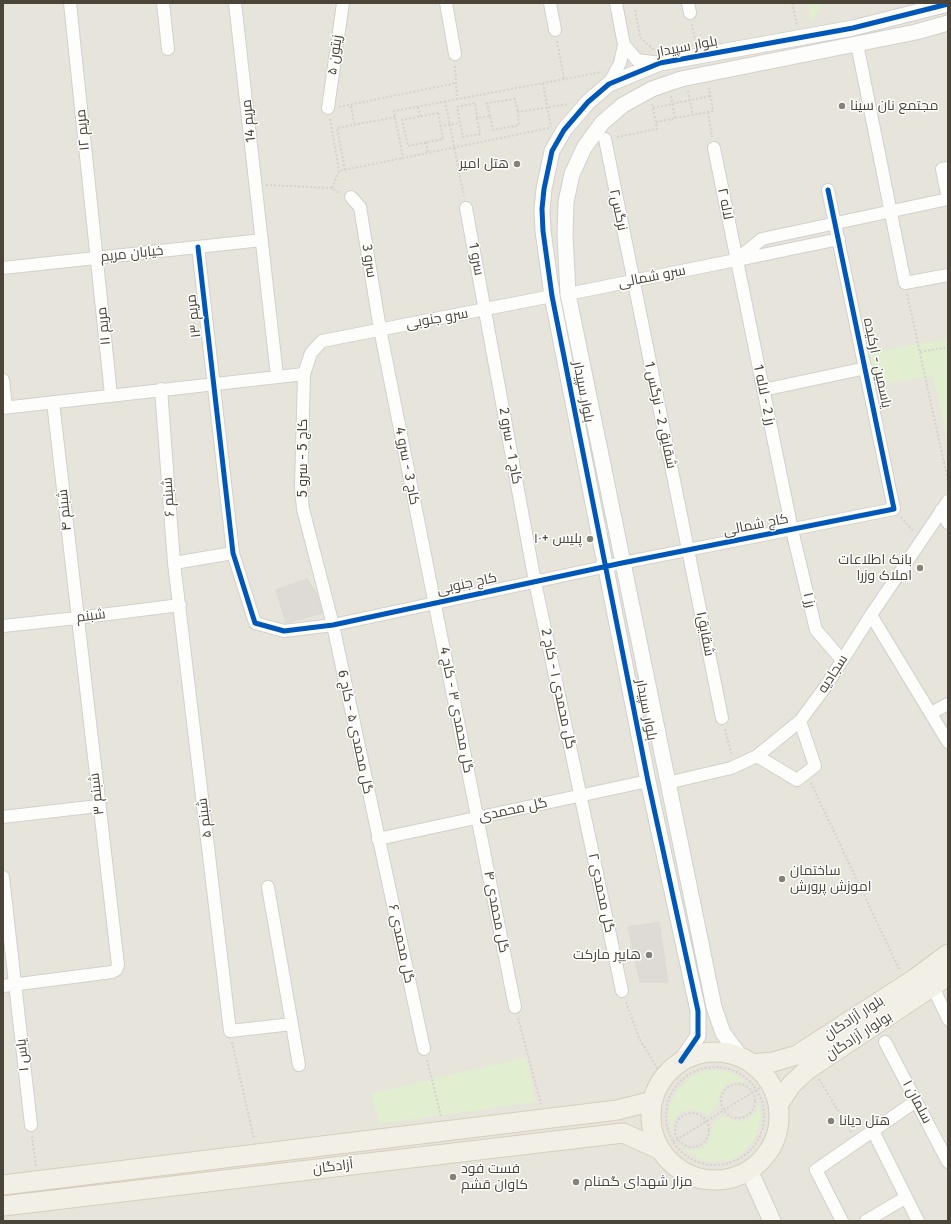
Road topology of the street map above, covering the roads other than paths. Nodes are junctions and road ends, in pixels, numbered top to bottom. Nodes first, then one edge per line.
1 (70, 3) edge
2 (163, 3) edge
3 (235, 3) edge
4 (342, 3) edge
5 (446, 3) edge
6 (550, 3) edge
7 (616, 3) edge
8 (948, 4) edge
9 (948, 23) edge
10 (555, 30) road end
11 (857, 44) junction
12 (624, 45) junction
13 (168, 49) dead end
14 (455, 54) road end
15 (658, 57) junction
16 (609, 84) junction
17 (328, 108) road end
18 (604, 140) road end
19 (714, 148) road end
20 (945, 168) edge
21 (828, 190) dead end
22 (351, 197) road end
23 (948, 199) edge
24 (466, 208) road end
25 (891, 211) junction
26 (836, 222) junction
27 (839, 239) junction
28 (262, 240) junction
29 (198, 247) junction
30 (97, 258) junction
31 (736, 260) junction
32 (3, 268) edge
33 (948, 275) edge
34 (633, 281) junction
35 (568, 294) junction
36 (552, 296) junction
37 (485, 310) junction
38 (380, 329) junction
39 (322, 341) joint
40 (866, 368) junction
41 (304, 374) junction
42 (277, 376) junction
43 (3, 380) edge
44 (213, 383) junction
45 (161, 389) junction
46 (763, 390) junction
47 (111, 395) junction
48 (53, 402) junction
49 (5, 408) edge
50 (945, 506) edge
51 (894, 509) joint
52 (948, 523) edge
53 (792, 530) junction
54 (688, 550) junction
55 (233, 553) junction
56 (174, 563) junction
57 (622, 563) junction
58 (606, 566) junction
59 (535, 582) junction
60 (435, 603) junction
61 (180, 605) junction
62 (871, 615) junction
63 (77, 618) junction
64 (333, 625) junction
65 (3, 626) edge
66 (842, 660) junction
67 (948, 704) edge
68 (931, 713) junction
69 (722, 718) road end
70 (800, 721) junction
71 (948, 742) edge
72 (757, 756) junction
73 (648, 781) junction
74 (667, 783) junction
75 (580, 796) junction
76 (98, 806) junction
77 (3, 817) edge
78 (478, 818) junction
79 (378, 839) junction
80 (3, 877) edge
81 (268, 887) dead end
82 (948, 954) edge
83 (941, 982) edge
84 (9, 985) edge
85 (622, 991) road end
86 (945, 1006) edge
87 (515, 1007) road end
88 (948, 1019) edge
89 (292, 1024) junction
90 (885, 1042) dead end
91 (424, 1049) road end
92 (747, 1060) junction
93 (681, 1061) junction
94 (299, 1065) dead end
95 (653, 1101) junction
96 (916, 1101) junction
97 (778, 1105) junction
98 (31, 1125) road end
99 (873, 1131) junction
100 (667, 1146) junction
101 (188, 1162) junction
102 (948, 1162) edge
103 (749, 1170) junction
104 (190, 1184) junction
105 (3, 1185) edge
106 (905, 1198) junction
107 (3, 1206) edge
108 (772, 1221) edge
109 (842, 1221) edge
110 (866, 1221) edge
111 (918, 1221) edge

1 - 30 street, مریم ۱۲
2 - 13 street
3 - 28 street, مریم 14
4 - 17 street, زیتون ۵
5 - 14 street
6 - 10 street
7 - 12 street
8 - 15 street, بلوار سپیدار
9 - 11 street, بلوار سپیدار
11 - 25 street
11 - 35 street, بلوار سپیدار
12 - 15 street
12 - 16 street
15 - 16 street, بلوار سپیدار
16 - 36 street, بلوار سپیدار
18 - 34 street, نرگس۲
19 - 31 street, لاله ۲
20 - 23 street
21 - 26 street, یاسمین - ارکیده
22 - 38 street, سرو 3
23 - 25 street, سرو شمالی
24 - 37 street, سرو 1
25 - 26 street, سرو شمالی
25 - 33 street
26 - 27 street, یاسمین - ارکیده
26 - 31 street, سرو شمالی
27 - 31 street, سرو شمالی
27 - 40 street, یاسمین - ارکیده
28 - 29 street, خیابان مریم
28 - 42 street, مریم 14
29 - 30 street, خیابان مریم
29 - 44 street, مریم ۱۳
30 - 32 street, خیابان مریم
30 - 47 street, مریم ۱۱
31 - 34 street, سرو شمالی
31 - 46 street, رز 2 - لاله 1
34 - 35 street, سرو شمالی
34 - 54 street, شقایق 2 - نرگس 1
35 - 57 street, بلوار سپیدار
36 - 37 street, سرو جنوبی
36 - 58 street, بلوار سپیدار
37 - 38 street, سرو جنوبی
37 - 59 street, کاج 1 - سرو 2
38 - 39 street, سرو جنوبی
38 - 60 street, کاج 3 - سرو 4
39 - 41 street, کاج 5 - سرو 5
40 - 46 street
40 - 51 street, یاسمین - ارکیده
41 - 42 street
41 - 64 street, کاج 5 - سرو 5
42 - 44 street
43 - 49 street
44 - 45 street
44 - 55 street, مریم ۱۳
45 - 47 street
45 - 56 street, شبنم ۶
46 - 53 street, رز 2 - لاله 1
47 - 48 street
48 - 49 street
48 - 63 street, شبنم ۴
50 - 52 street
50 - 62 street, سجادیه
51 - 53 street, کاج شمالی
53 - 54 street, کاج شمالی
53 - 66 street, رز ۱
54 - 57 street, کاج شمالی
54 - 69 street, شقایق۱
55 - 56 street
55 - 64 street, کاج جنوبی
56 - 61 street, شبنم ۶
57 - 58 street, کاج شمالی
57 - 74 street, بلوار سپیدار
58 - 59 street, کاج جنوبی
58 - 73 street, بلوار سپیدار
59 - 60 street, کاج جنوبی
59 - 75 street, گل محمدی ۱ - کاج 2
60 - 64 street, کاج جنوبی
60 - 78 street, گل محمدی ۳ - کاج 4
61 - 63 street, شبنم
61 - 89 street, شبنم ۵
62 - 66 street, سجادیه
62 - 68 street
63 - 65 street, شبنم
63 - 76 street, شبنم ۳
64 - 79 street, گل محمدی ۵ - کاج 6
66 - 70 street, سجادیه
67 - 68 street
68 - 71 street
70 - 72 street, سجادیه
70 - 72 street
72 - 74 street, سجادیه
73 - 75 street, گل محمدی
73 - 93 street, بلوار سپیدار
74 - 92 street, بلوار سپیدار
75 - 78 street, گل محمدی
75 - 85 street, گل محمدی ۲
76 - 77 street
76 - 84 street, شبنم ۳
78 - 79 street, گل محمدی
78 - 87 street, گل محمدی ۴
79 - 91 street, گل محمدی ۶
80 - 84 street, یاس ۱
81 - 89 street
82 - 92 main road, بلوار آزادگان
83 - 86 street
83 - 97 main road, بولوار آزادگان
84 - 98 street, یاس ۱
86 - 88 street
89 - 94 street
90 - 96 street, سلمان ۱
92 - 93 main road, بلوار آزادگان
92 - 97 main road
93 - 95 main road
95 - 100 main road
95 - 101 main road, آزادگان
96 - 99 street
96 - 102 street, سلمان ۱
97 - 103 main road
99 - 106 street
99 - 109 street
100 - 103 main road
100 - 104 main road, آزادگان
101 - 104 main road
101 - 105 main road, آزادگان
103 - 108 main road
104 - 107 main road, آزادگان
106 - 110 street
106 - 111 street

